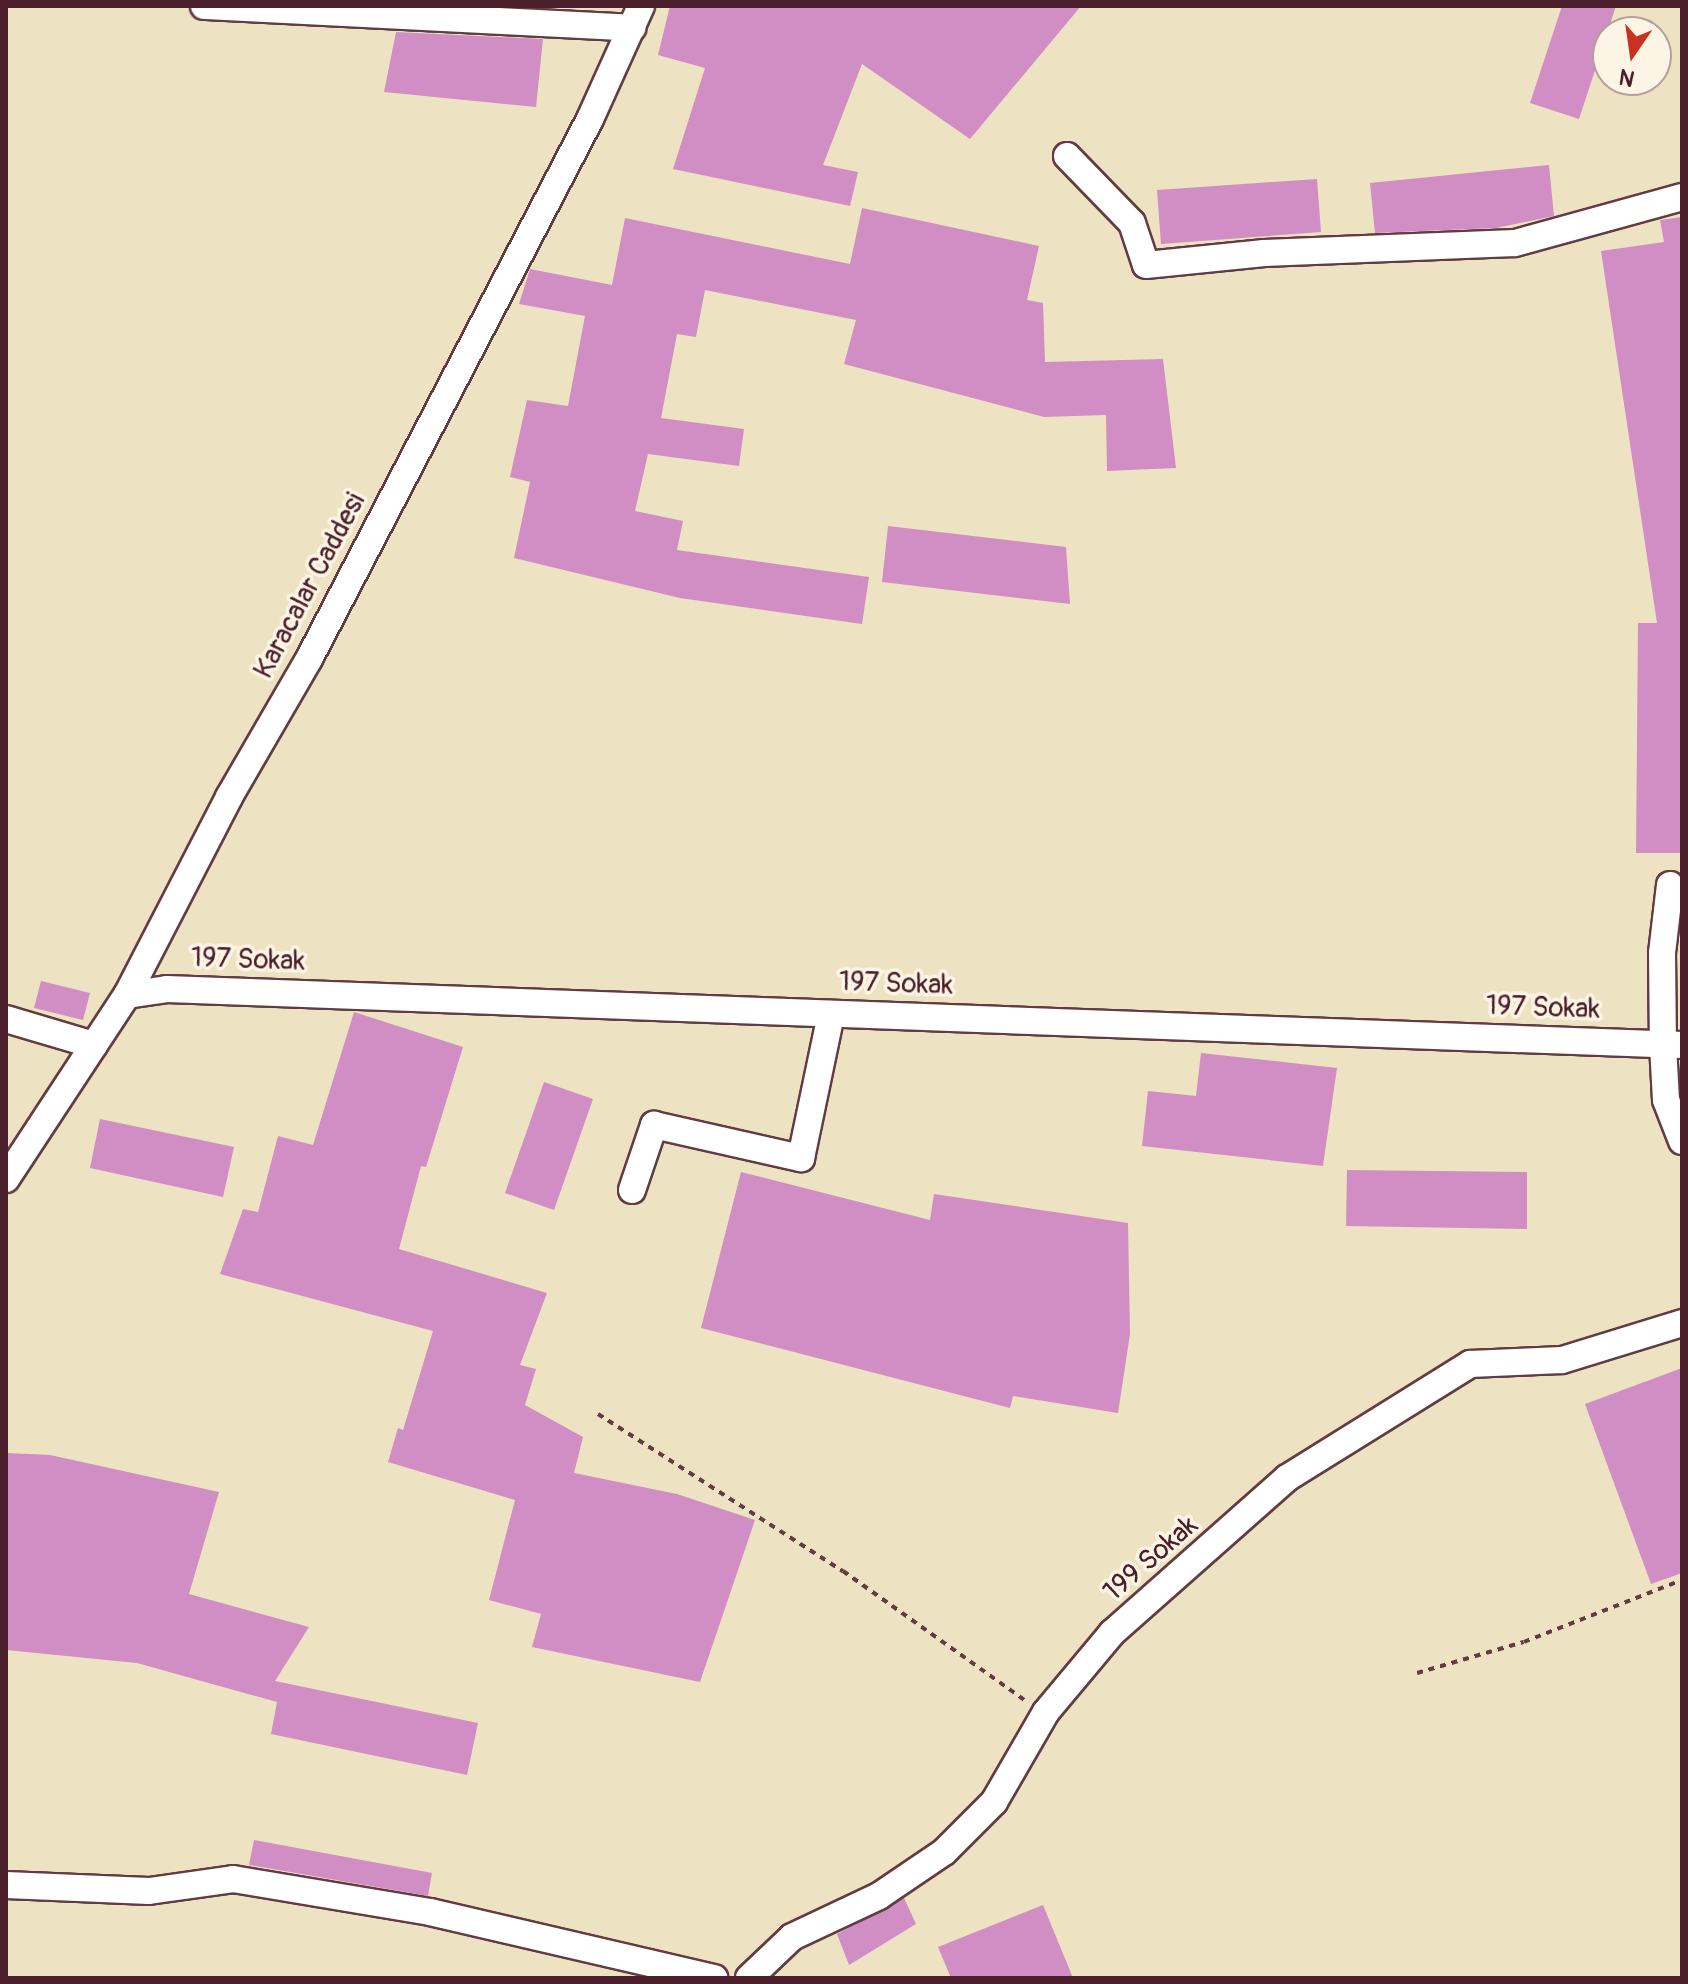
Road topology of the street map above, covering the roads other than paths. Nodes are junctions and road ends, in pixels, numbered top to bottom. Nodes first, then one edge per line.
1 (204, 6) edge
2 (636, 17) edge
3 (1067, 156) dead end
4 (1682, 197) edge
5 (1670, 885) dead end
6 (127, 995) junction
7 (831, 1014) junction
8 (6, 1019) edge
9 (94, 1045) junction
10 (1672, 1045) edge
11 (1682, 1141) edge
12 (6, 1179) edge
13 (632, 1190) dead end
14 (1682, 1323) edge
15 (6, 1885) edge
16 (714, 1978) edge
17 (749, 1978) edge

1 - 2 street
2 - 6 street, Karacalar Caddesi
3 - 4 street
5 - 10 street
6 - 7 street, 197 Sokak
6 - 9 street, Karacalar Caddesi
7 - 10 street, 197 Sokak
7 - 13 street
8 - 9 street
9 - 12 street, Karacalar Caddesi
10 - 11 street
14 - 17 street, 199 Sokak
15 - 16 street

